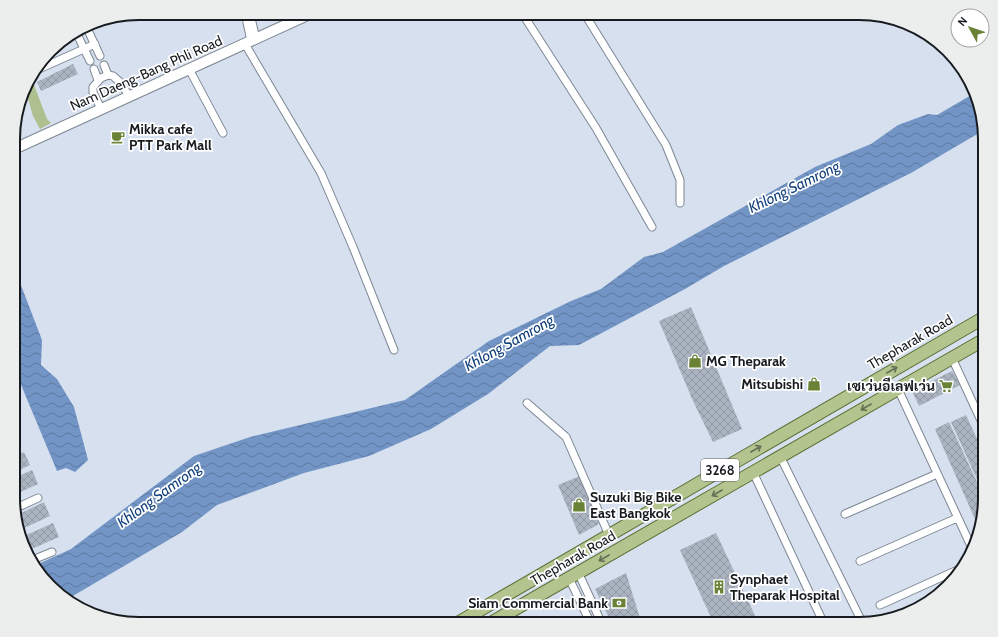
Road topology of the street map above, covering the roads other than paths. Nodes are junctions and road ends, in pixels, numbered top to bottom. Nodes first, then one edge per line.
1 (246, 20) edge
2 (251, 20) edge
3 (297, 20) edge
4 (527, 20) edge
5 (588, 20) edge
6 (89, 31) edge
7 (78, 37) edge
8 (251, 41) junction
9 (95, 44) junction
10 (83, 48) junction
11 (100, 56) dead end
12 (90, 61) dead end
13 (104, 65) dead end
14 (46, 66) edge
15 (94, 69) dead end
16 (189, 69) junction
17 (108, 75) junction
18 (98, 80) junction
19 (129, 96) junction
20 (101, 109) junction
21 (223, 133) dead end
22 (20, 146) edge
23 (680, 203) dead end
24 (652, 227) dead end
25 (978, 321) edge
26 (978, 343) edge
27 (394, 350) dead end
28 (952, 358) junction
29 (898, 389) junction
30 (527, 403) dead end
31 (978, 414) edge
32 (780, 456) junction
33 (752, 472) junction
34 (937, 474) junction
35 (38, 498) dead end
36 (21, 506) edge
37 (845, 514) dead end
38 (957, 518) junction
39 (609, 535) junction
40 (969, 542) edge
41 (52, 552) dead end
42 (37, 558) edge
43 (860, 561) dead end
44 (950, 573) edge
45 (574, 575) junction
46 (880, 605) dead end
47 (468, 617) edge
48 (501, 617) edge
49 (589, 617) edge
50 (598, 617) edge
51 (821, 617) edge
52 (860, 617) edge

1 - 8 street
2 - 8 street
3 - 8 main road, Nam Daeng-Bang Phli Road
4 - 24 street
5 - 23 street
6 - 9 street
7 - 10 street
8 - 16 main road, Nam Daeng-Bang Phli Road
8 - 27 street
9 - 10 street
9 - 11 street
10 - 12 street
10 - 14 street
13 - 17 street
15 - 18 street
16 - 19 main road, Nam Daeng-Bang Phli Road
16 - 21 street
17 - 18 street
17 - 19 street
18 - 20 street
19 - 20 main road, Nam Daeng-Bang Phli Road
20 - 22 main road, Nam Daeng-Bang Phli Road
39 -> 25 main road, Thepharak Road / 3268
26 - 28 main road, Thepharak Road / 3268
28 - 29 main road, Thepharak Road / 3268
28 - 31 street
29 -> 32 main road, Thepharak Road / 3268
29 - 34 street
30 - 39 street
32 - 33 main road, Thepharak Road / 3268
32 - 52 street
33 -> 45 main road, Thepharak Road / 3268
33 - 51 street
34 - 37 street
34 - 38 street
35 - 36 street
38 - 40 street
38 - 43 street
39 - 47 main road, Thepharak Road / 3268
41 - 42 street
44 - 46 street
45 - 48 main road, Thepharak Road / 3268
45 - 49 street
45 - 50 street

